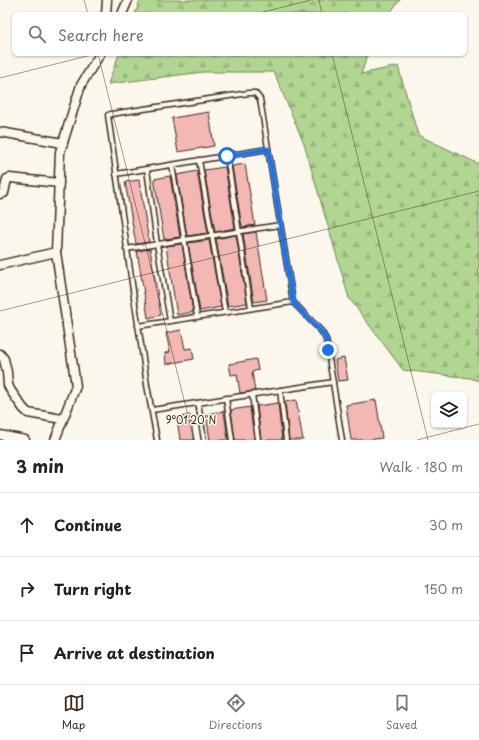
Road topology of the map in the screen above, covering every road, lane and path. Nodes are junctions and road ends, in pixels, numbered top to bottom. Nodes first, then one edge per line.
1 (107, 0) edge
2 (128, 0) edge
3 (106, 12) edge
4 (123, 12) edge
5 (98, 56) edge
6 (0, 132) edge
7 (63, 143) junction
8 (268, 149) junction
9 (227, 156) junction
10 (199, 160) junction
11 (172, 165) junction
12 (147, 169) junction
13 (116, 174) junction
14 (59, 183) junction
15 (0, 194) edge
16 (280, 225) junction
17 (238, 231) junction
18 (212, 235) junction
19 (184, 240) junction
20 (157, 244) junction
21 (126, 249) junction
22 (56, 252) junction
23 (0, 264) edge
24 (293, 302) junction
25 (251, 308) junction
26 (225, 312) junction
27 (197, 316) junction
28 (170, 321) junction
29 (138, 326) junction
30 (0, 354) edge
31 (333, 382) junction
32 (280, 390) junction
33 (252, 394) junction
34 (226, 398) junction
35 (198, 403) junction
36 (152, 410) junction
37 (62, 419) junction
38 (0, 435) edge
39 (25, 440) edge
40 (55, 440) edge
41 (157, 440) edge
42 (204, 440) edge
43 (232, 440) edge
44 (258, 440) edge
45 (286, 440) edge
46 (342, 440) edge

1 - 3 street
2 - 4 street
5 - 7 street
6 - 7 street
7 - 14 street
8 - 9 lane
8 - 13 lane
8 - 16 lane
9 - 10 lane
9 - 17 lane
10 - 11 lane
10 - 18 lane
11 - 12 lane
11 - 19 lane
12 - 13 lane
12 - 20 lane
13 - 21 lane
14 - 15 street
14 - 22 street
16 - 17 lane
16 - 24 lane
17 - 18 lane
17 - 25 lane
18 - 19 lane
18 - 26 lane
19 - 20 lane
19 - 27 lane
20 - 21 lane
20 - 28 lane
21 - 29 lane
22 - 23 street
22 - 37 street
24 - 25 lane
24 - 31 lane
25 - 26 lane
26 - 27 lane
27 - 28 lane
28 - 29 lane
29 - 36 lane
30 - 37 street
31 - 32 lane
31 - 46 lane
32 - 33 lane
32 - 45 lane
33 - 34 lane
33 - 44 lane
34 - 35 lane
34 - 43 lane
35 - 36 lane
35 - 42 lane
36 - 41 lane
37 - 40 street
38 - 39 street

